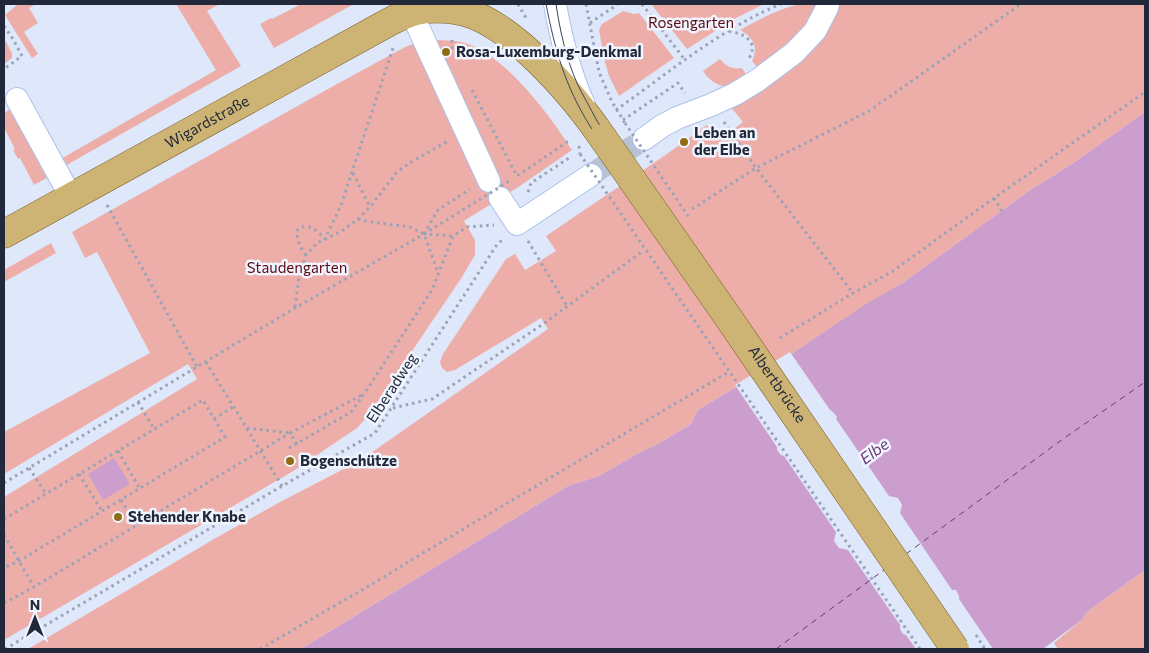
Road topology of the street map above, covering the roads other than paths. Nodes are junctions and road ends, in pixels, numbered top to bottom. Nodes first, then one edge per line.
1 (555, 4) edge
2 (828, 4) edge
3 (410, 8) edge
4 (544, 68) joint
5 (17, 99) dead end
6 (598, 131) junction
7 (644, 139) tunnel mouth
8 (591, 175) tunnel mouth
9 (72, 197) junction
10 (4, 234) edge
11 (955, 649) edge

1 - 6 street
2 - 7 street
3 - 4 main road, Wigardstraße
3 - 8 street
3 - 9 main road, Wigardstraße
4 - 6 main road, Albertbrücke
5 - 9 street
6 - 11 main road, Albertbrücke, bridge
9 - 10 main road, Wigardstraße

